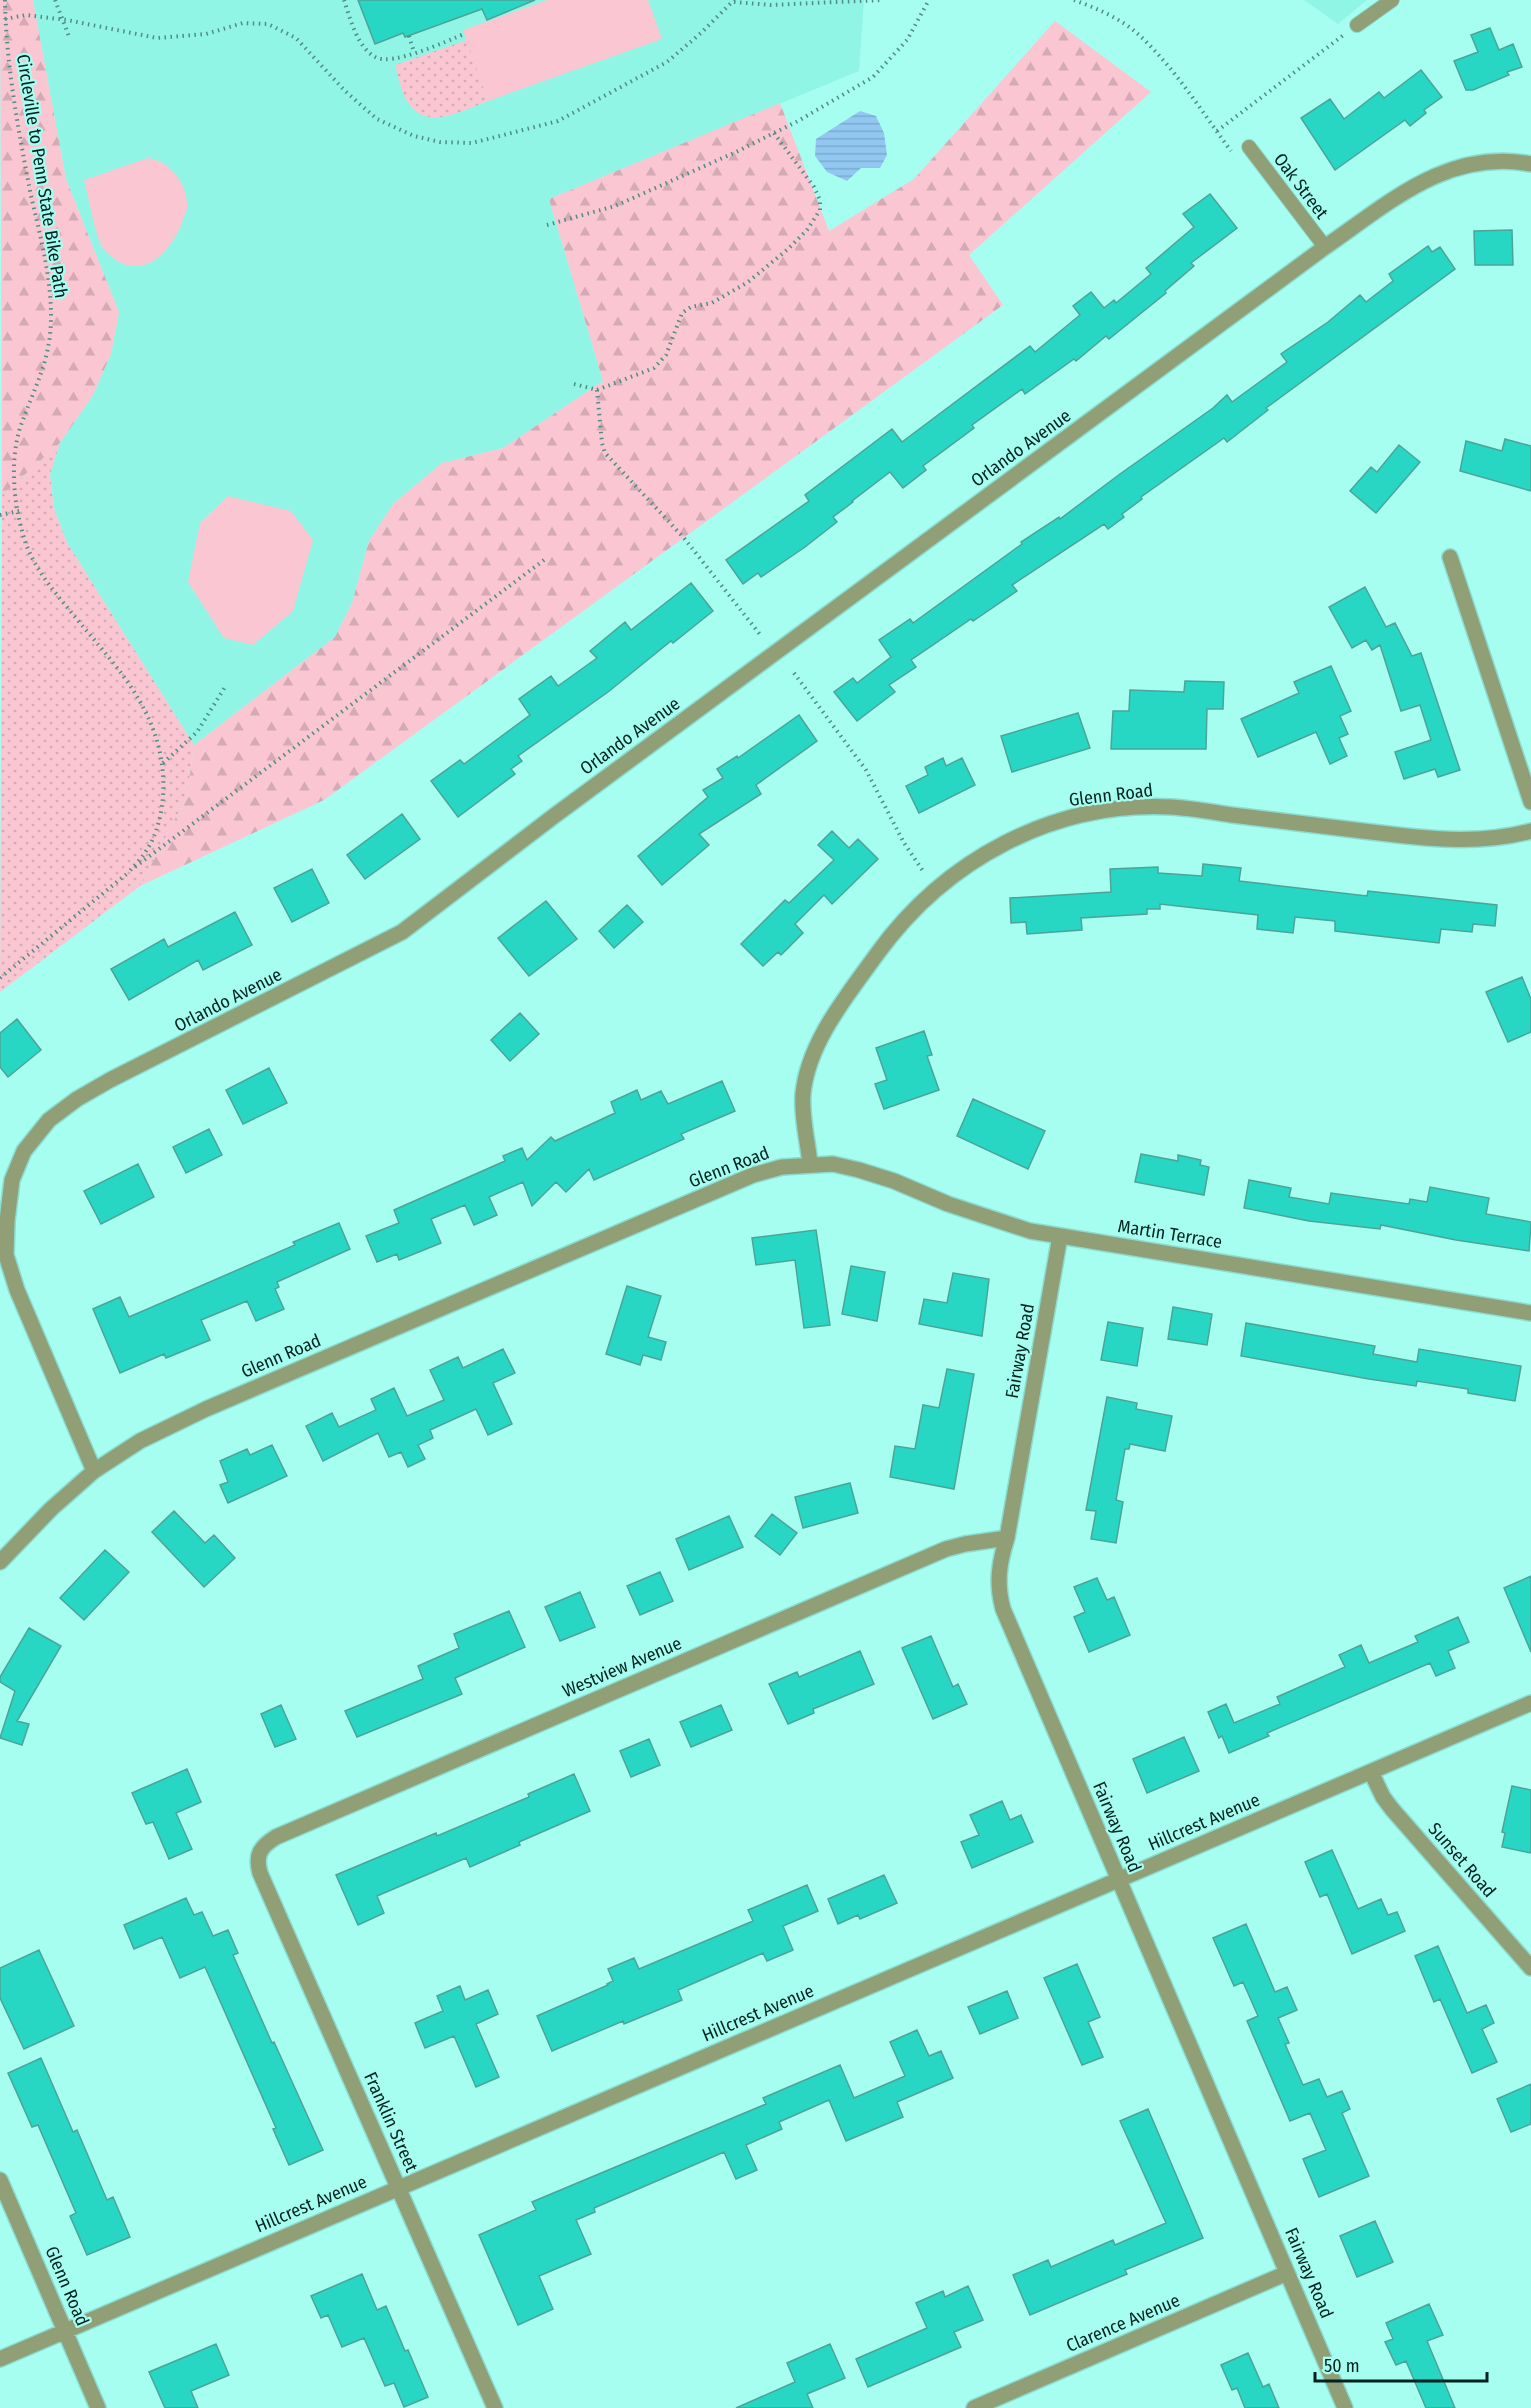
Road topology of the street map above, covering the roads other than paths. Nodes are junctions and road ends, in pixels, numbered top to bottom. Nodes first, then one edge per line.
1 (1392, 0) edge
2 (1357, 25) road end
3 (1249, 147) dead end
4 (1531, 164) edge
5 (1325, 248) junction
6 (1450, 557) dead end
7 (1531, 802) edge
8 (1531, 831) edge
9 (810, 1164) junction
10 (1060, 1236) junction
11 (1531, 1313) edge
12 (94, 1471) junction
13 (1007, 1538) junction
14 (0, 1562) edge
15 (1531, 1703) edge
16 (1371, 1772) junction
17 (259, 1851) joint
18 (1118, 1880) junction
19 (1531, 1968) edge
20 (0, 2180) edge
21 (399, 2189) junction
22 (1287, 2273) junction
23 (65, 2330) junction
24 (0, 2359) edge
25 (98, 2408) edge
26 (495, 2408) edge
27 (974, 2408) edge
28 (1345, 2408) edge

1 - 2 lane
3 - 5 lane, Oak Street
4 - 5 street, Orlando Avenue
5 - 12 street, Orlando Avenue
6 - 7 street
8 - 9 street, Glenn Road
9 - 10 street, Martin Terrace
9 - 12 street, Glenn Road
10 - 11 street, Martin Terrace
10 - 13 street, Fairway Road
12 - 14 street, Glenn Road
13 - 17 street, Westview Avenue
13 - 18 street, Fairway Road
15 - 16 street, Hillcrest Avenue
16 - 18 street, Hillcrest Avenue
16 - 19 street, Sunset Road
17 - 21 street, Franklin Street
18 - 21 street, Hillcrest Avenue
18 - 22 street, Fairway Road
20 - 23 street, Glenn Road
21 - 23 street, Hillcrest Avenue
21 - 26 street, Franklin Street
22 - 27 street, Clarence Avenue
22 - 28 street, Fairway Road
23 - 24 street, Hillcrest Avenue
23 - 25 street, Glenn Road

